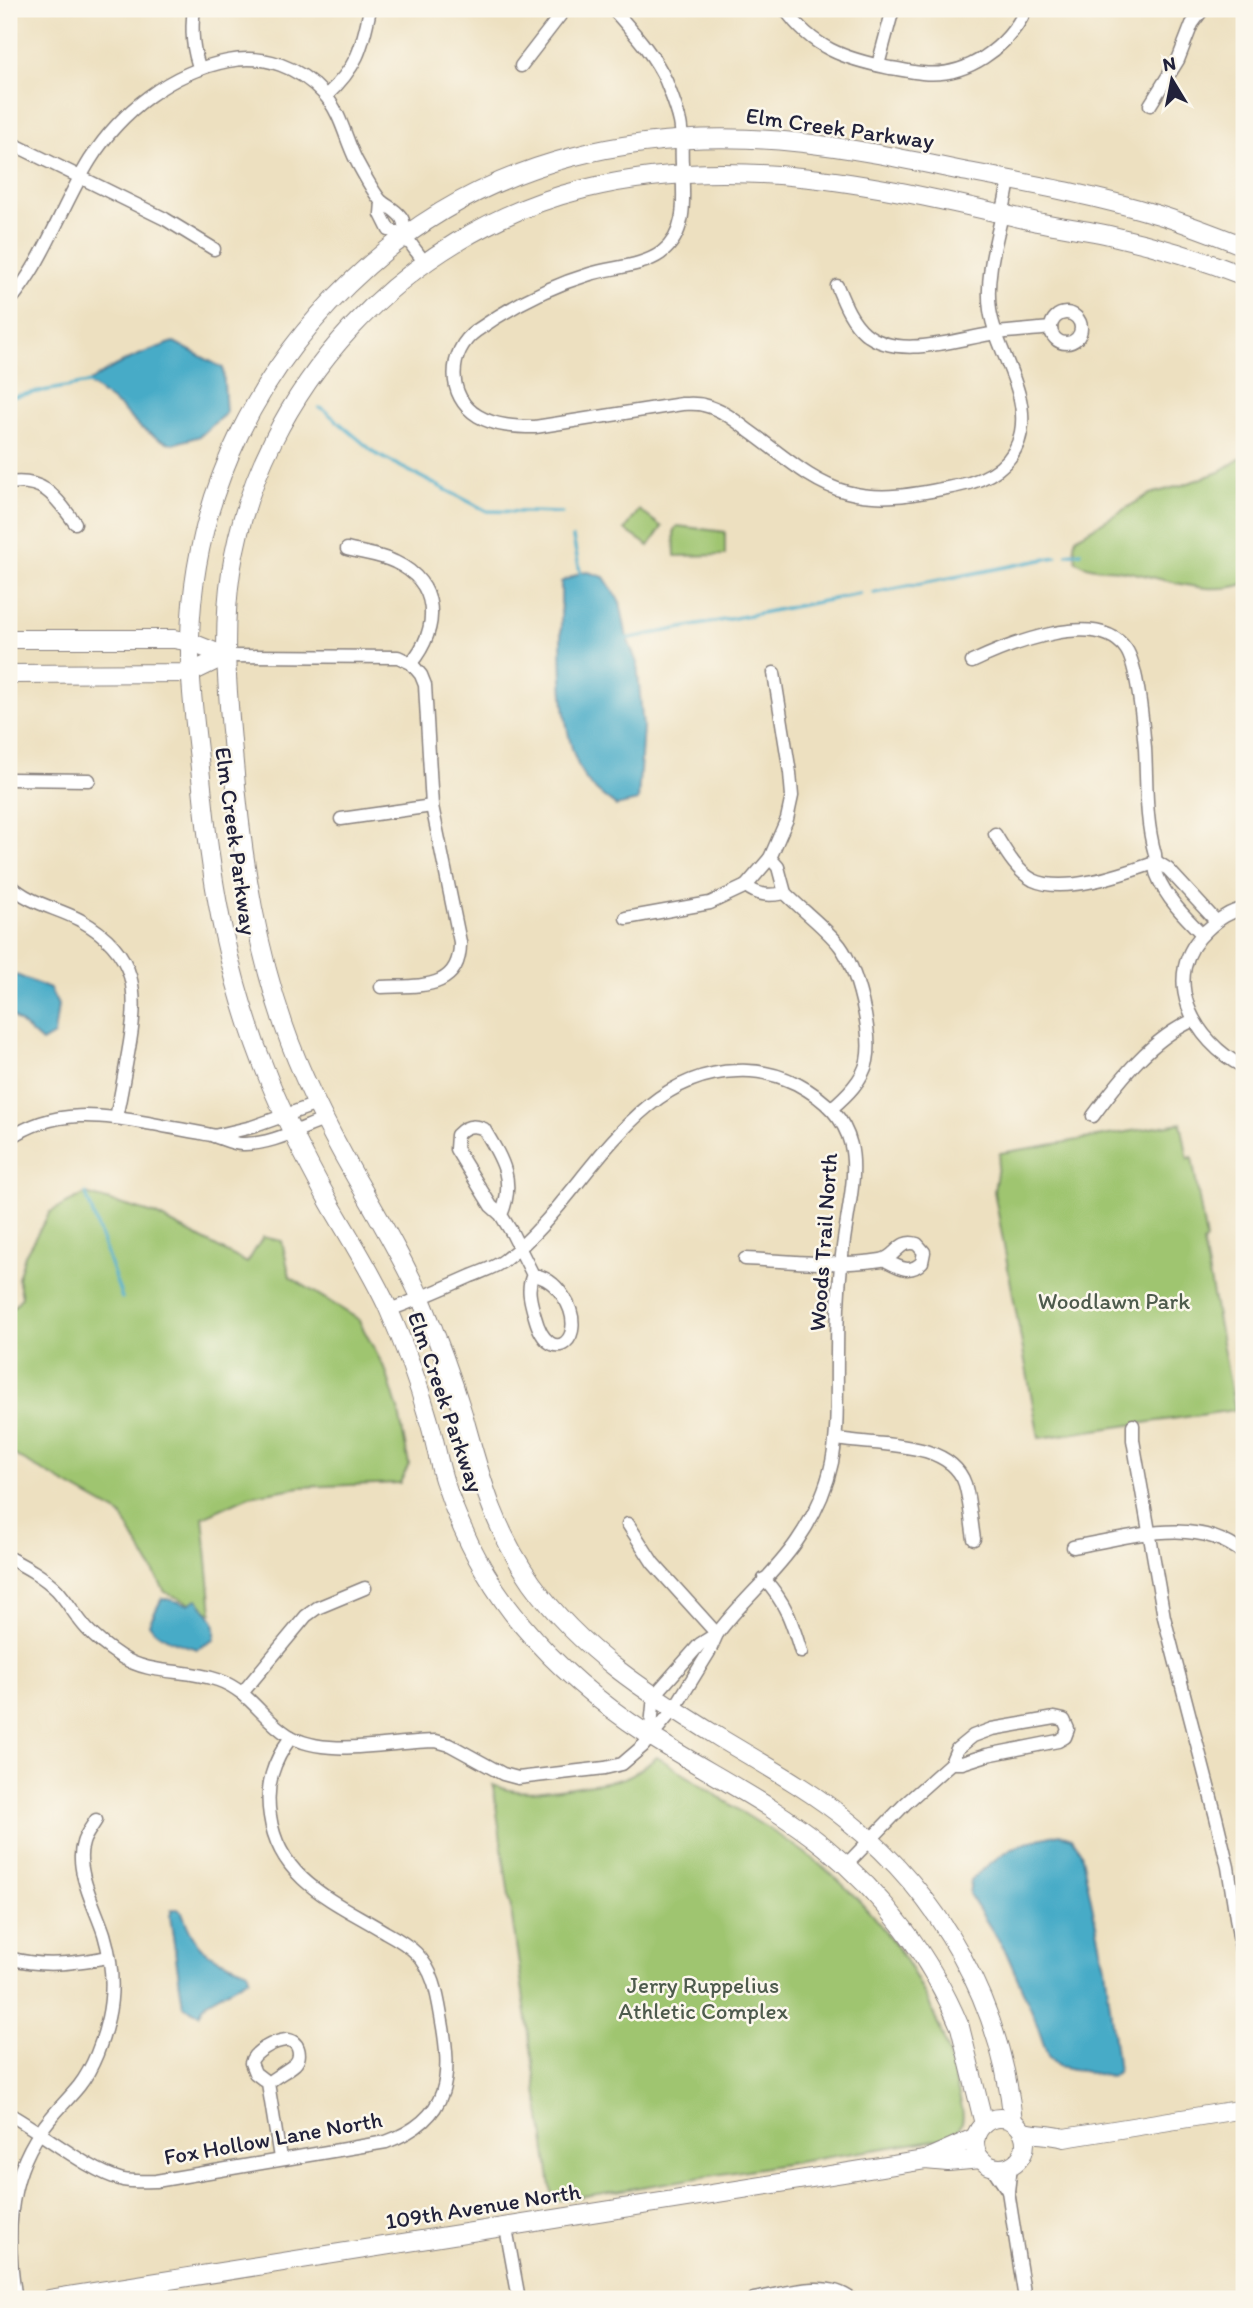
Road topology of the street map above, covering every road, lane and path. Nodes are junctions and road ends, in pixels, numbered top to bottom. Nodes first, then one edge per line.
1 (194, 9) edge
2 (370, 9) edge
3 (565, 9) edge
4 (612, 9) edge
5 (785, 9) edge
6 (893, 9) edge
7 (1026, 9) edge
8 (1203, 9) edge
9 (522, 65) dead end
10 (878, 65) junction
11 (200, 69) junction
12 (326, 96) junction
13 (1150, 105) dead end
14 (681, 138) junction
15 (9, 142) edge
16 (682, 173) junction
17 (80, 177) junction
18 (1009, 180) junction
19 (1003, 214) junction
20 (405, 235) junction
21 (1244, 246) edge
22 (214, 249) dead end
23 (425, 263) junction
24 (1244, 276) edge
25 (837, 286) dead end
26 (9, 302) edge
27 (1051, 328) dead end
28 (996, 333) junction
29 (9, 483) edge
30 (75, 523) dead end
31 (346, 549) dead end
32 (9, 639) edge
33 (190, 642) junction
34 (225, 656) junction
35 (972, 662) dead end
36 (411, 663) junction
37 (190, 673) junction
38 (774, 673) dead end
39 (9, 674) edge
40 (9, 779) edge
41 (89, 780) dead end
42 (432, 806) junction
43 (341, 820) dead end
44 (995, 834) dead end
45 (770, 858) junction
46 (1157, 862) junction
47 (9, 884) edge
48 (746, 886) junction
49 (785, 893) junction
50 (1244, 909) edge
51 (626, 918) dead end
52 (1216, 922) junction
53 (1202, 934) junction
54 (381, 987) dead end
55 (1194, 1020) junction
56 (1244, 1067) edge
57 (832, 1108) junction
58 (320, 1112) junction
59 (1093, 1116) dead end
60 (116, 1117) junction
61 (9, 1122) edge
62 (288, 1124) junction
63 (12, 1137) edge
64 (501, 1215) junction
65 (520, 1248) junction
66 (745, 1259) dead end
67 (884, 1260) dead end
68 (841, 1263) junction
69 (533, 1275) junction
70 (420, 1298) junction
71 (389, 1310) junction
72 (1133, 1426) dead end
73 (837, 1439) junction
74 (628, 1524) dead end
75 (1149, 1534) junction
76 (974, 1539) dead end
77 (1073, 1547) dead end
78 (1244, 1554) edge
79 (9, 1558) edge
80 (764, 1580) junction
81 (365, 1588) dead end
82 (716, 1634) junction
83 (801, 1653) dead end
84 (243, 1692) junction
85 (654, 1696) junction
86 (674, 1709) junction
87 (650, 1736) junction
88 (291, 1737) junction
89 (951, 1763) junction
90 (96, 1820) dead end
91 (870, 1839) junction
92 (846, 1865) junction
93 (9, 1958) edge
94 (109, 1958) junction
95 (1244, 1968) edge
96 (268, 2083) dead end
97 (1244, 2109) edge
98 (9, 2114) edge
99 (1018, 2127) junction
100 (980, 2131) junction
101 (40, 2132) junction
102 (1064, 2138) junction
103 (280, 2158) junction
104 (1018, 2159) junction
105 (925, 2160) junction
106 (986, 2163) junction
107 (1008, 2191) junction
108 (506, 2228) junction
109 (16, 2299) edge
110 (50, 2299) edge
111 (519, 2299) edge
112 (754, 2299) edge
113 (851, 2299) edge
114 (1025, 2299) edge

1 - 11 street
2 - 12 street
3 - 9 street
4 - 14 street
5 - 10 street
6 - 10 street
7 - 10 street
8 - 13 street
11 - 12 street
11 - 17 street
12 - 20 street
14 - 16 street
14 - 18 street, Elm Creek Parkway
14 - 20 street, Elm Creek Parkway
15 - 17 street
16 - 19 street, Elm Creek Parkway
16 - 23 street, Elm Creek Parkway
16 - 28 street
17 - 22 street
17 - 26 street
18 - 19 street
18 - 21 street, Elm Creek Parkway
19 - 24 street, Elm Creek Parkway
19 - 28 street
20 - 23 street
20 - 33 street, Elm Creek Parkway
23 - 34 street, Elm Creek Parkway
25 - 28 street
27 - 28 street
29 - 30 street
31 - 36 street
32 - 33 street
33 - 34 street
33 - 37 street, Elm Creek Parkway
34 - 36 street
34 - 37 street
34 - 58 street, Elm Creek Parkway
35 - 46 street
36 - 42 street
37 - 39 street
37 - 62 street, Elm Creek Parkway
38 - 45 street
40 - 41 street
42 - 43 street
42 - 54 street
44 - 46 street
45 - 48 street
45 - 49 street
46 - 52 street
46 - 53 street
47 - 60 street
48 - 49 street
48 - 51 street
49 - 57 street
50 - 52 street
52 - 53 street
53 - 55 street
55 - 56 street
55 - 59 street
57 - 65 street, Woods Trail North
57 - 68 street, Woods Trail North
58 - 62 street
58 - 70 street, Elm Creek Parkway
60 - 62 street
60 - 63 street
61 - 63 street
62 - 71 street, Elm Creek Parkway
64 - 64 street
64 - 65 street
65 - 69 street
65 - 70 street, Woods Trail North
66 - 68 street
67 - 68 street
68 - 73 street, Woods Trail North
69 - 69 street
70 - 71 street, Woods Trail North
70 - 85 street, Elm Creek Parkway
71 - 87 street, Elm Creek Parkway
72 - 75 street
73 - 76 street
73 - 80 street, Woods Trail North
74 - 82 street
75 - 77 street
75 - 78 street
75 - 95 street
79 - 84 street
80 - 82 street, Woods Trail North
80 - 83 street
81 - 84 street
82 - 85 street, Woods Trail North
82 - 86 street, Woods Trail North
84 - 88 street
85 - 86 street, Elm Creek Parkway
85 - 87 street
86 - 87 street, Woods Trail North
86 - 91 street, Elm Creek Parkway
87 - 88 street, Woods Trail North
87 - 92 street, Elm Creek Parkway
88 - 103 street, Fox Hollow Lane North
89 - 89 street
89 - 91 street
90 - 94 street
91 - 92 street
91 - 99 street, Elm Creek Parkway
92 - 100 street, Elm Creek Parkway
93 - 94 street
94 - 101 street
96 - 103 street
97 - 102 street
98 - 101 street, Fox Hollow Lane North
99 - 100 street
99 - 102 street
99 - 104 street
100 - 105 street, 109th Avenue North
100 - 106 street
101 - 103 street, Fox Hollow Lane North
101 - 109 street
102 - 104 street
104 - 106 street
104 - 107 street
105 - 106 street, 109th Avenue North
105 - 108 street, 109th Avenue North
106 - 107 street
107 - 114 street
108 - 110 street, 109th Avenue North
108 - 111 street
112 - 113 street

